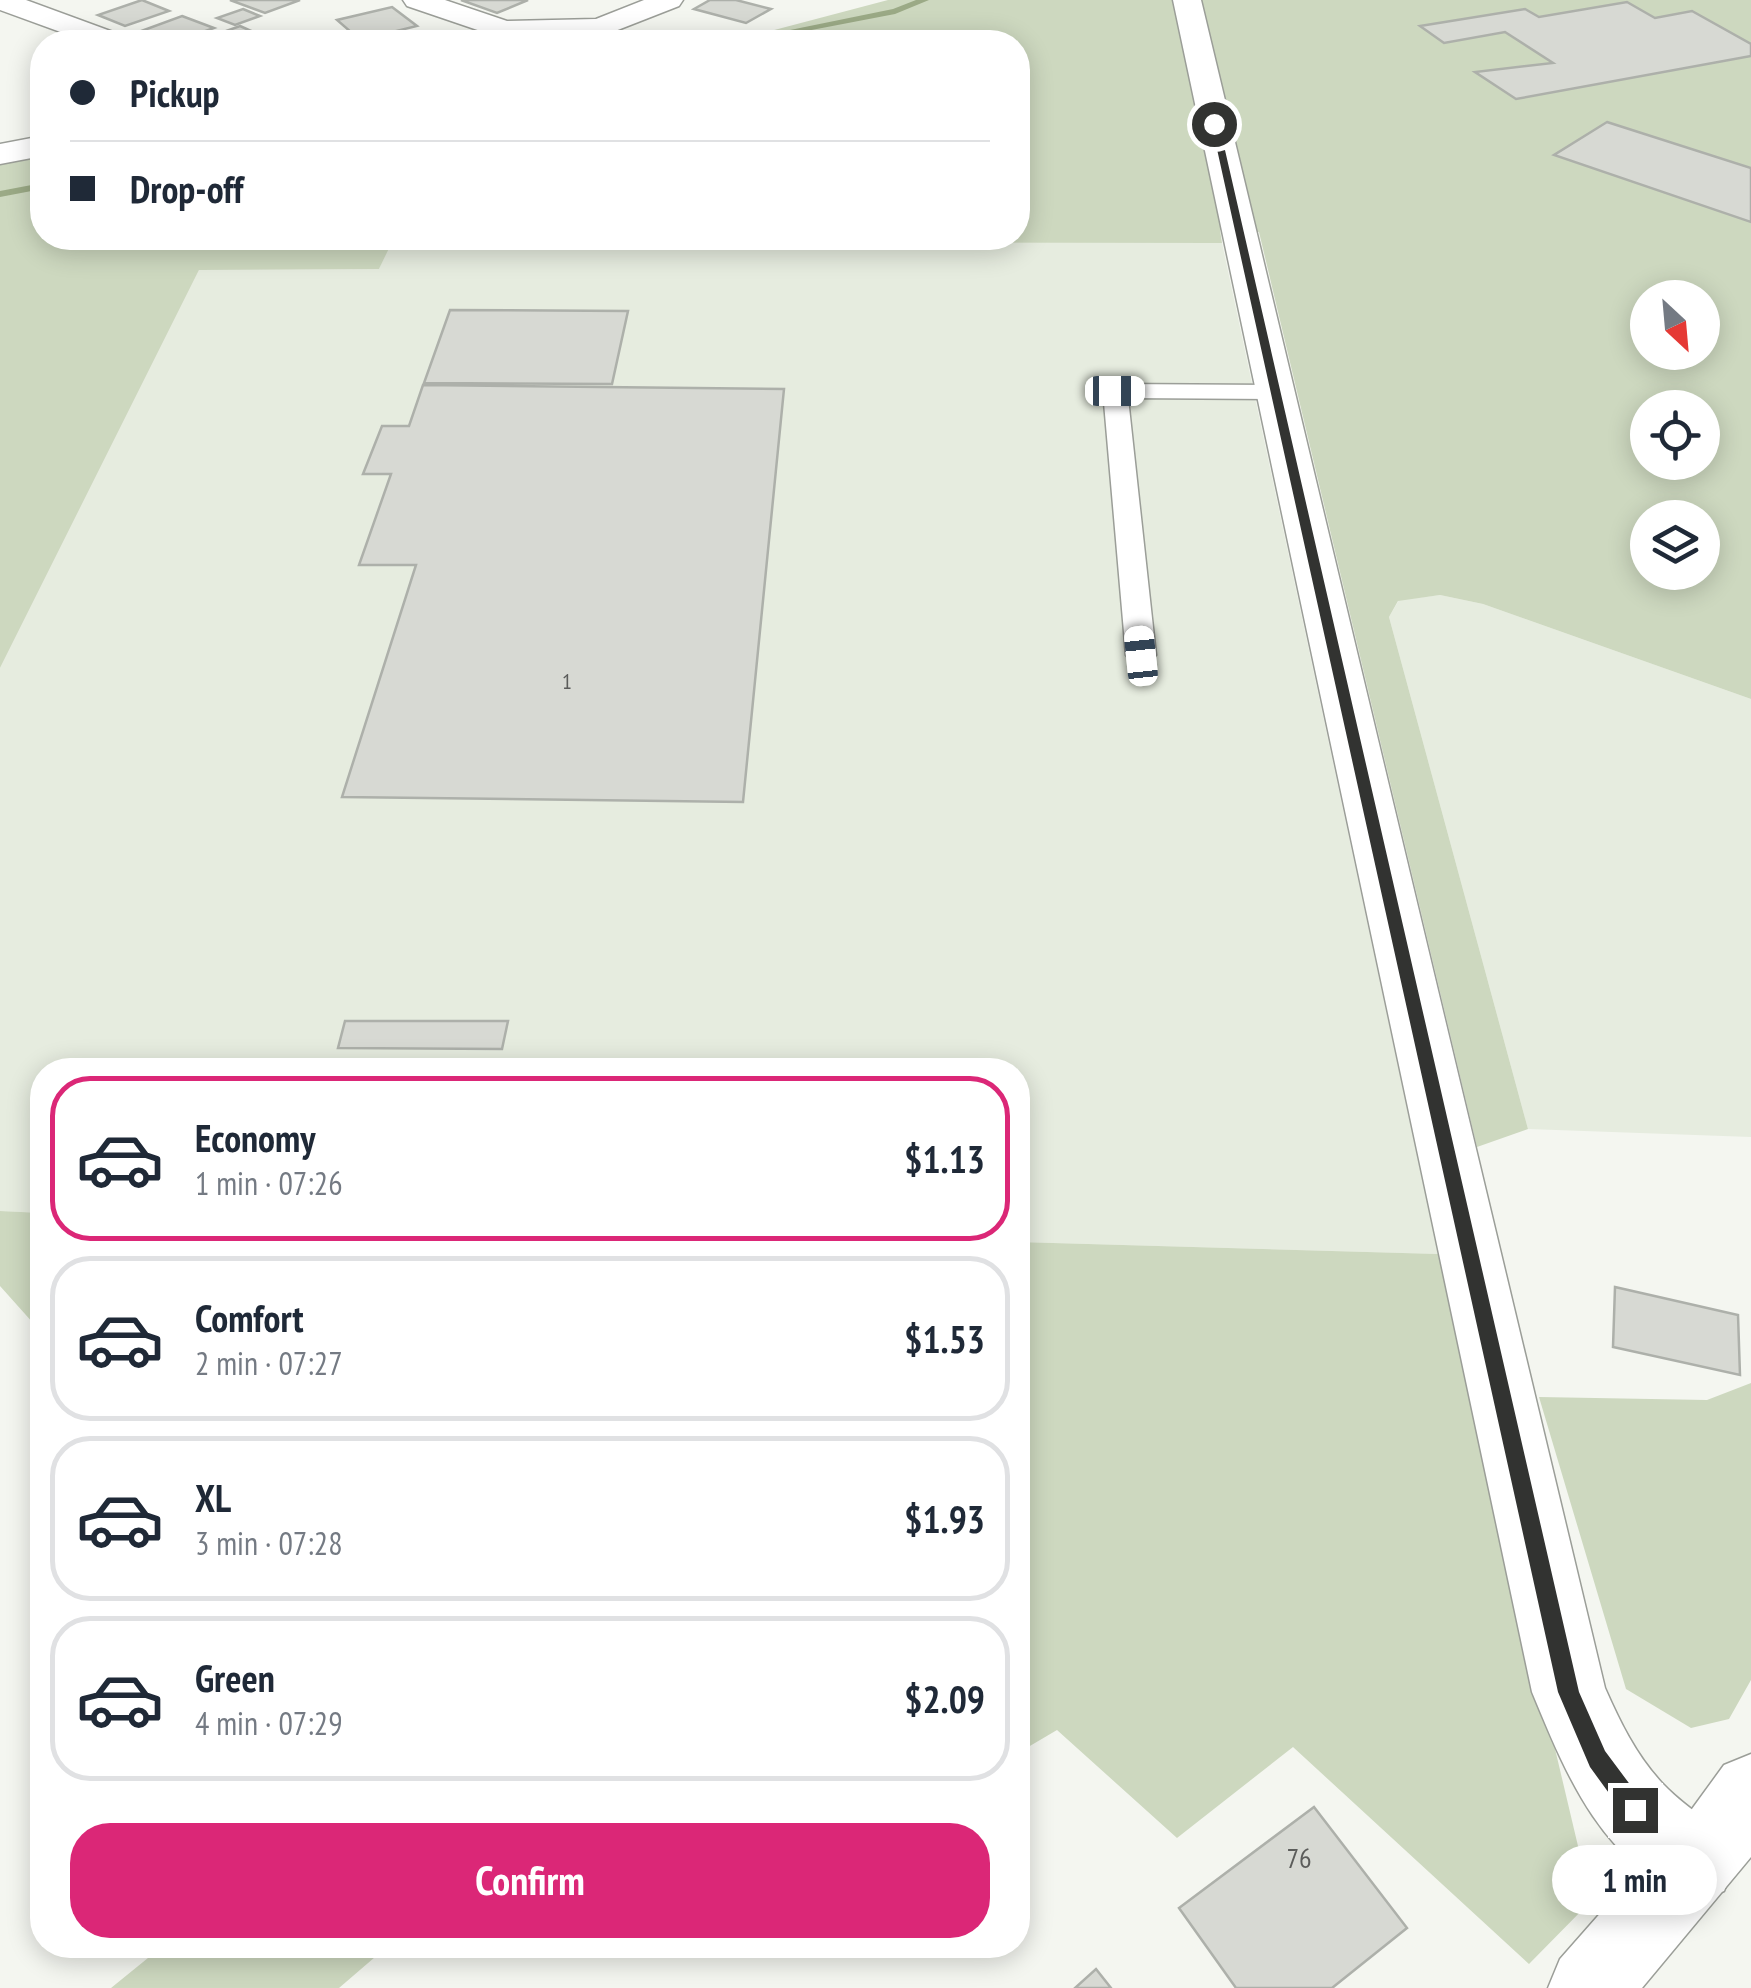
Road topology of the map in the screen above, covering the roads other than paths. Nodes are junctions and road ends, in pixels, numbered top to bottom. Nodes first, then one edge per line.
1 (0, 0) edge
2 (417, 0) edge
3 (670, 0) edge
4 (1187, 0) edge
5 (604, 27) junction
6 (81, 30) edge
7 (493, 30) edge
8 (572, 30) edge
9 (594, 30) edge
10 (30, 148) edge
11 (0, 154) edge
12 (1273, 392) junction
13 (1141, 656) dead end
14 (1751, 1792) edge
15 (1696, 1863) junction
16 (1589, 1988) edge

1 - 6 street
2 - 7 street
3 - 5 street
4 - 12 street
5 - 8 street
5 - 9 street
10 - 11 street
12 - 13 lane
12 - 15 street
14 - 15 street
15 - 16 street

